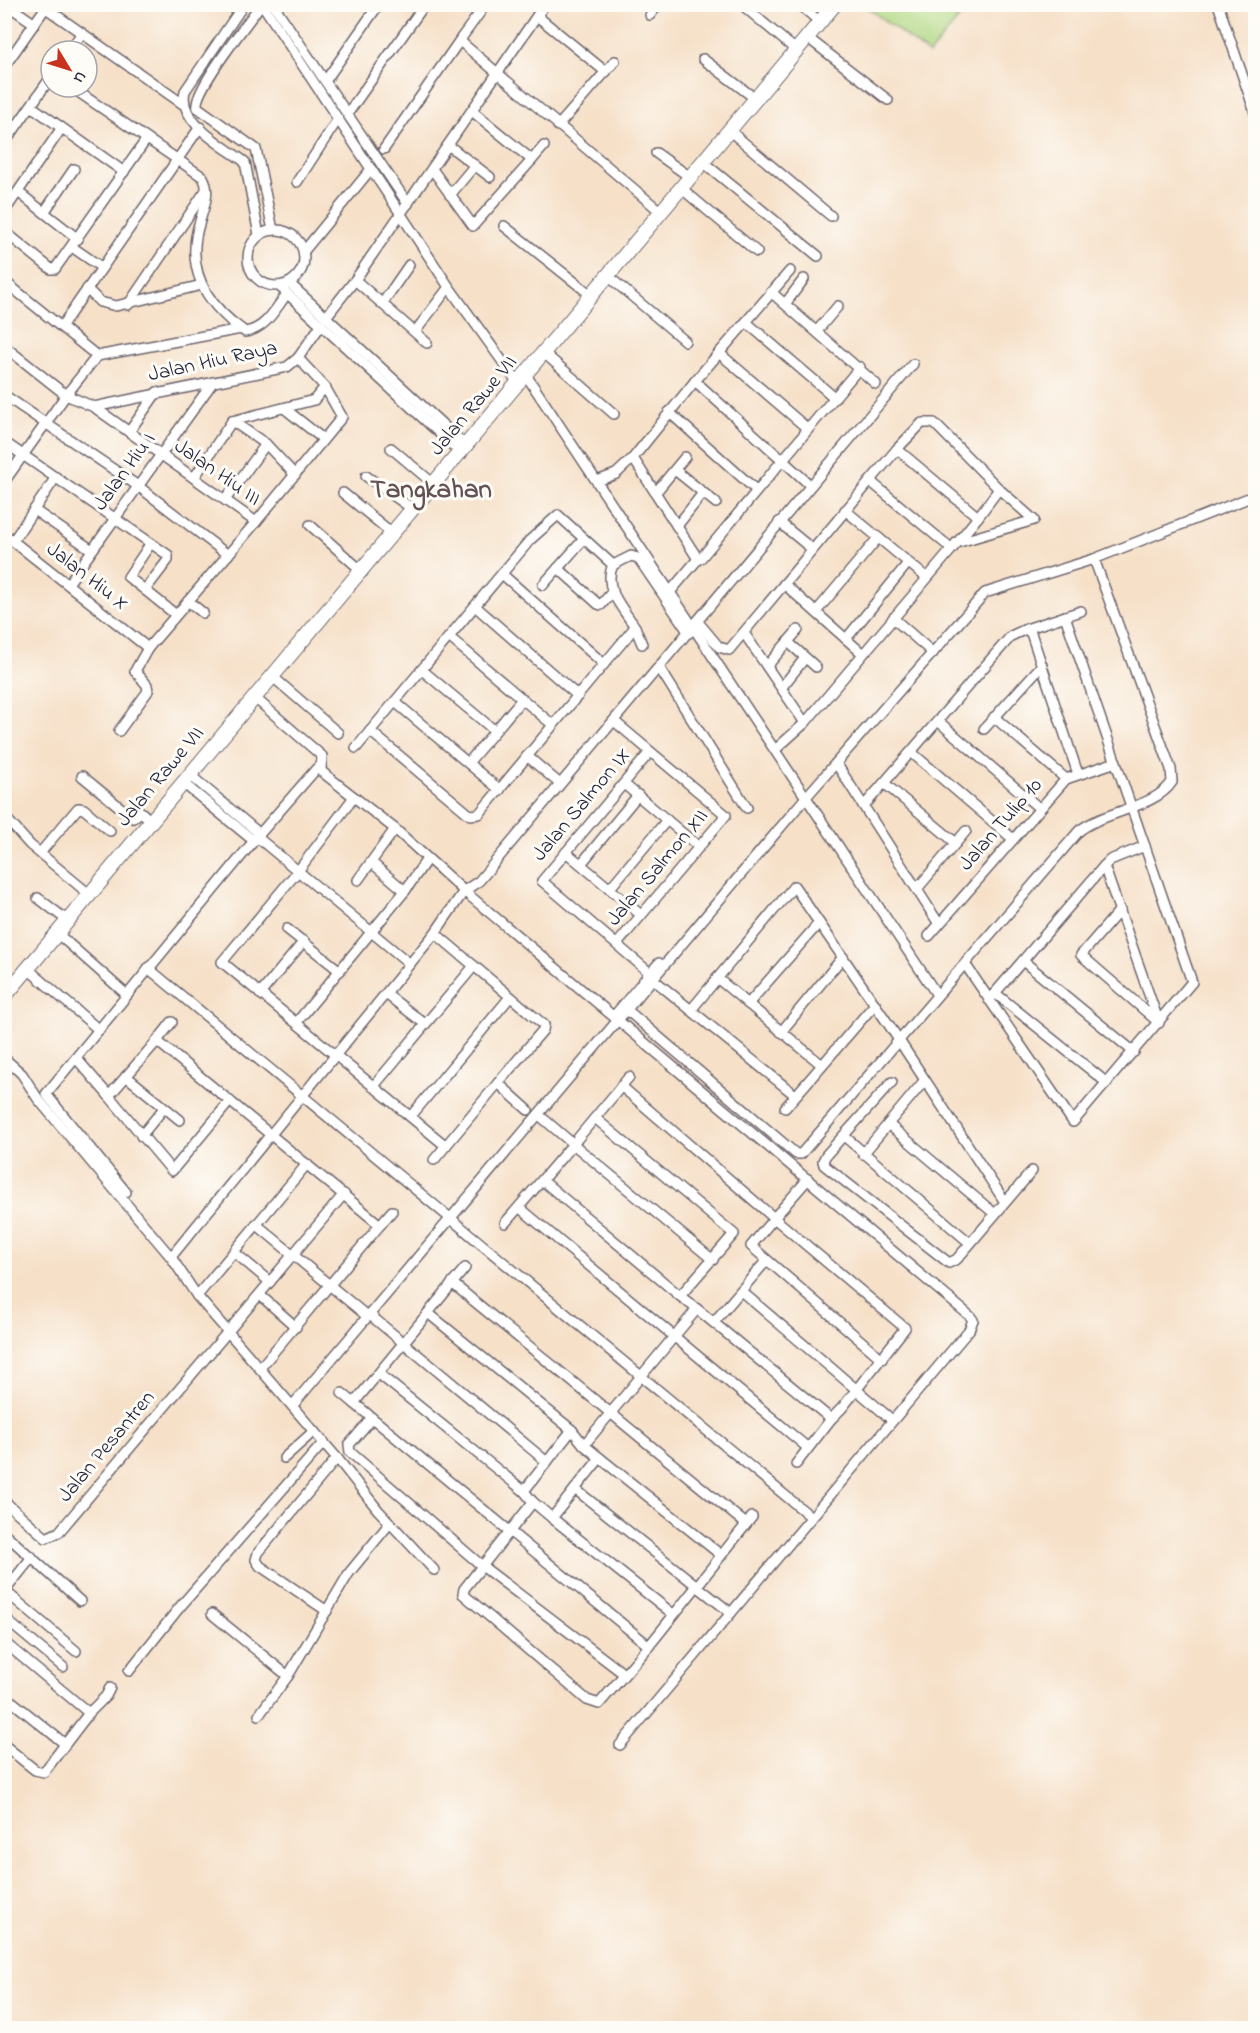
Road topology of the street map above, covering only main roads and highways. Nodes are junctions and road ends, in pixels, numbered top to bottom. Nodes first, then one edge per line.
1 (835, 4) edge
2 (4, 997) edge

1 - 2 main road, Jalan Rawe VII

